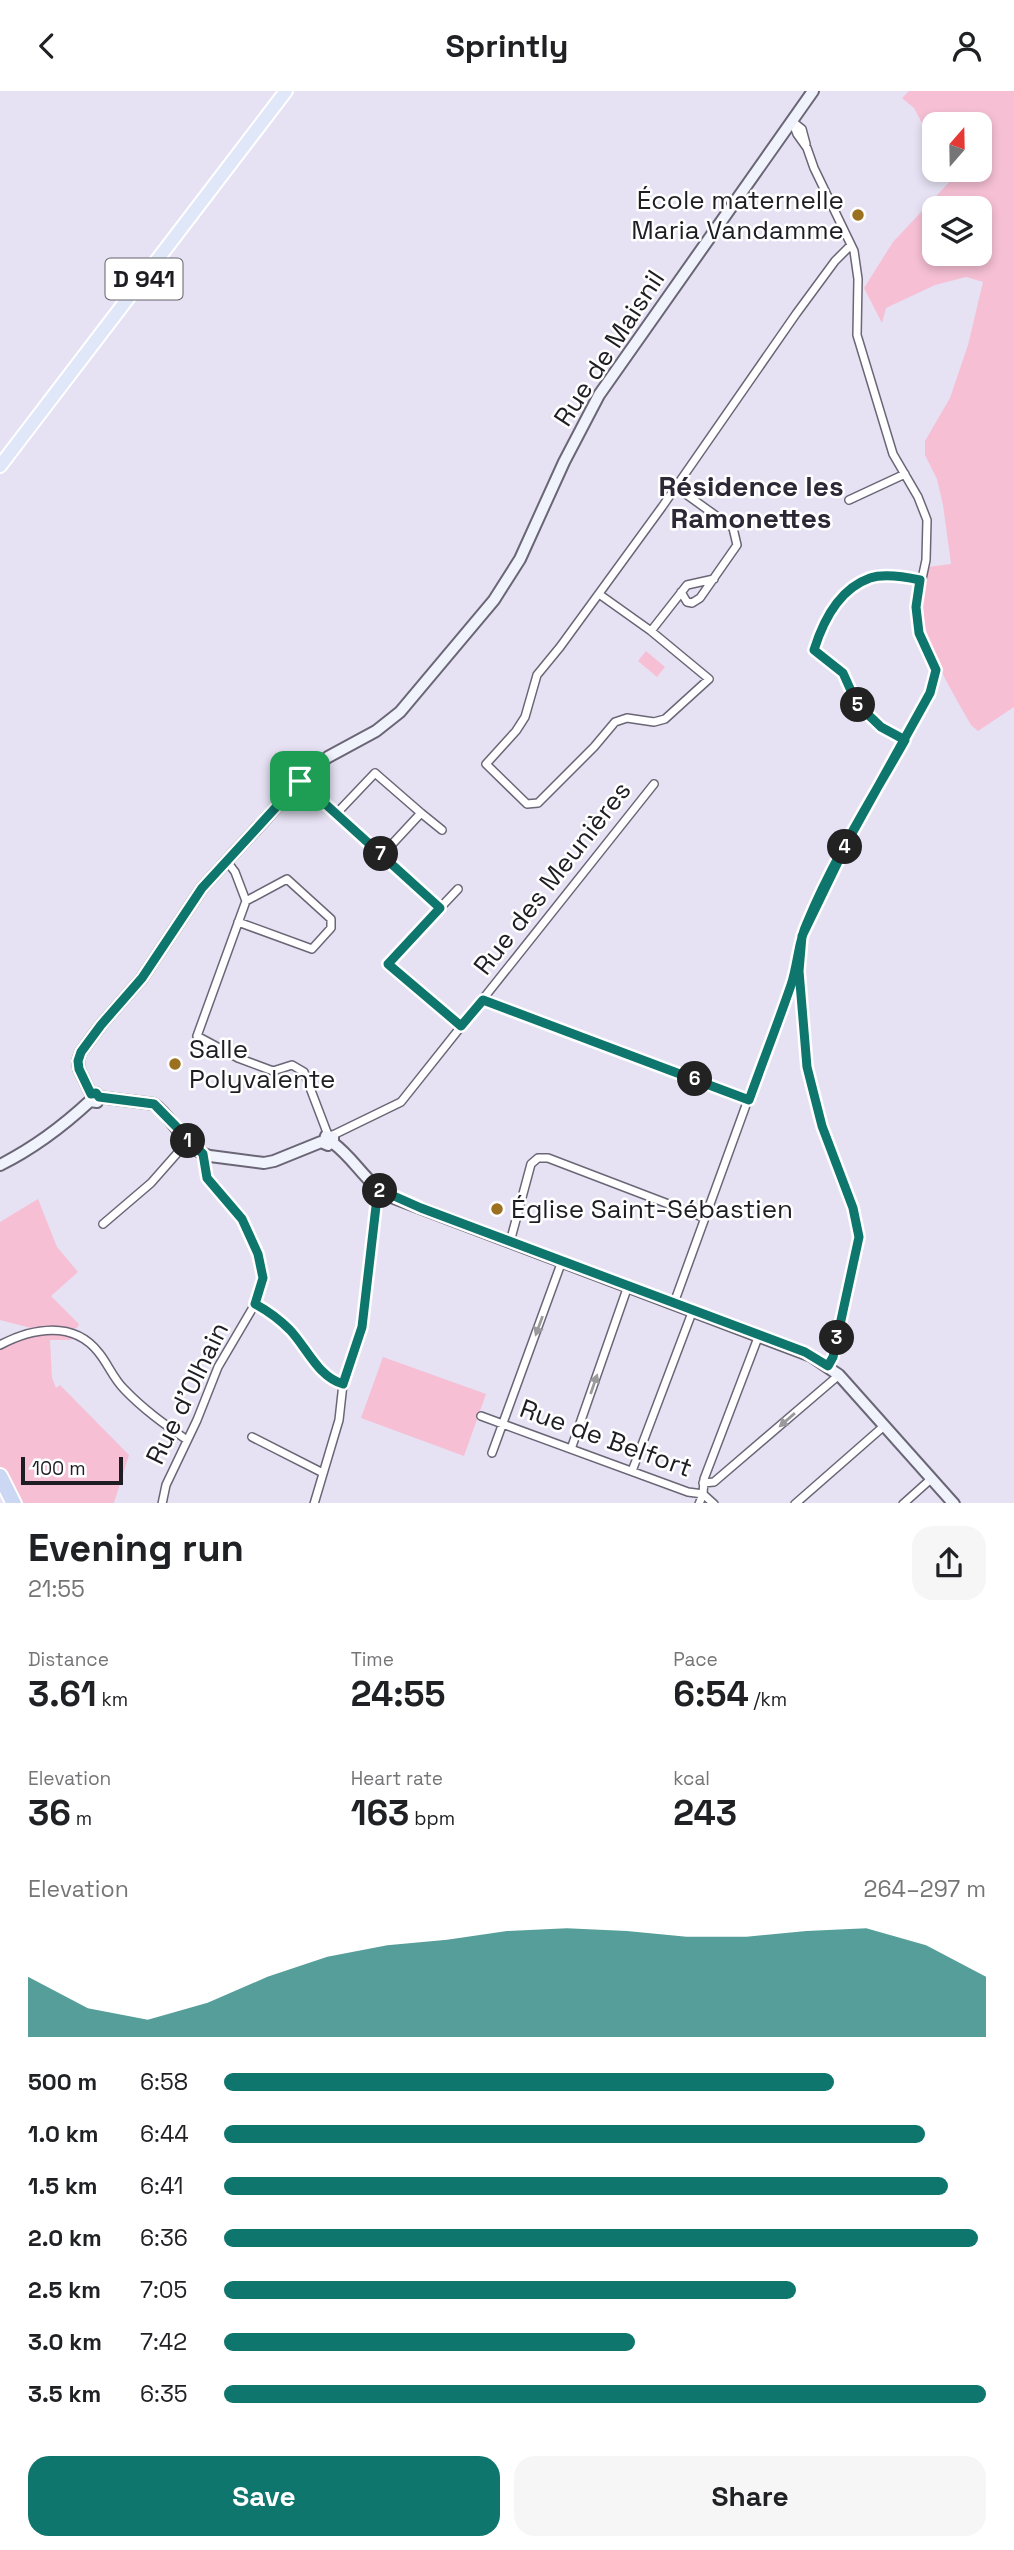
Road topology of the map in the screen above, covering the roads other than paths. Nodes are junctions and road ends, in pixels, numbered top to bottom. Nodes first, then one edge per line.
1 (286, 91) edge
2 (813, 91) edge
3 (792, 121) junction
4 (851, 245) junction
5 (0, 466) edge
6 (905, 474) junction
7 (676, 487) junction
8 (849, 500) dead end
9 (715, 579) junction
10 (920, 580) junction
11 (681, 592) junction
12 (599, 594) junction
13 (651, 631) junction
14 (905, 740) junction
15 (300, 781) junction
16 (654, 785) dead end
17 (421, 813) junction
18 (336, 814) junction
19 (442, 830) dead end
20 (382, 855) junction
21 (226, 860) junction
22 (458, 889) dead end
23 (246, 901) junction
24 (440, 908) junction
25 (238, 922) junction
26 (799, 956) junction
27 (483, 1000) junction
28 (461, 1026) junction
29 (93, 1097) junction
30 (749, 1100) junction
31 (329, 1139) junction
32 (188, 1141) junction
33 (203, 1154) junction
34 (0, 1165) edge
35 (378, 1189) junction
36 (705, 1218) junction
37 (103, 1224) dead end
38 (510, 1242) junction
39 (562, 1261) junction
40 (628, 1286) junction
41 (674, 1303) junction
42 (255, 1304) junction
43 (693, 1310) junction
44 (759, 1335) junction
45 (0, 1345) edge
46 (828, 1366) junction
47 (839, 1375) junction
48 (328, 1378) junction
49 (343, 1384) junction
50 (341, 1399) junction
51 (481, 1416) dead end
52 (503, 1423) junction
53 (884, 1426) junction
54 (252, 1437) dead end
55 (187, 1440) junction
56 (571, 1449) junction
57 (492, 1453) dead end
58 (632, 1471) junction
59 (323, 1473) junction
60 (0, 1476) edge
61 (932, 1478) junction
62 (703, 1483) junction
63 (703, 1494) junction
64 (14, 1503) edge
65 (162, 1503) edge
66 (314, 1503) edge
67 (699, 1503) edge
68 (713, 1503) edge
69 (795, 1503) edge
70 (902, 1503) edge
71 (954, 1503) edge

1 - 5 main road, D 941
2 - 3 street, Rue de Maisnil
3 - 4 street
3 - 15 street, Rue de Maisnil
4 - 6 street
4 - 7 street
6 - 8 street
6 - 10 street
7 - 9 street
7 - 12 street
9 - 11 street
9 - 11 street
10 - 14 street
10 - 14 street
11 - 13 street
12 - 13 street
12 - 13 street
14 - 26 street
15 - 18 street
15 - 21 street, Rue de Maisnil
16 - 27 street, Rue des Meunières
17 - 18 street
17 - 19 street
17 - 20 street
18 - 20 street
20 - 24 street
21 - 23 street
21 - 29 street, Rue de Maisnil
22 - 24 street
23 - 25 street
23 - 25 street
24 - 28 street
25 - 31 street
26 - 30 street
26 - 46 street
27 - 28 street, Rue des Meunières
27 - 30 street
28 - 31 street, Rue des Meunières
29 - 32 street
29 - 34 street
30 - 36 street
31 - 33 street
31 - 35 street
32 - 33 street
32 - 37 street
33 - 42 street, Rue d'Olhain
35 - 38 street
35 - 49 street
36 - 38 street
36 - 41 street
38 - 39 street
39 - 40 street
39 -> 52 street
40 - 41 street
56 -> 40 street
41 - 43 street
42 - 48 street
42 - 55 street, Rue d'Olhain
43 - 44 street
43 - 58 street
44 - 46 street
44 - 62 street
45 - 55 street
46 - 47 street
47 - 53 street
47 -> 62 street
48 - 49 street
48 - 50 street
49 - 50 street
50 - 59 street
51 - 52 street, Rue de Belfort
52 - 56 street, Rue de Belfort
52 - 57 street
53 - 61 street
53 - 69 street
54 - 59 street
55 - 65 street, Rue d'Olhain
56 - 58 street, Rue de Belfort
58 - 63 street, Rue de Belfort
59 - 66 street
60 - 64 highway
61 - 70 street
61 - 71 street
62 - 63 street
63 - 67 street
63 - 68 street, Rue de Belfort

